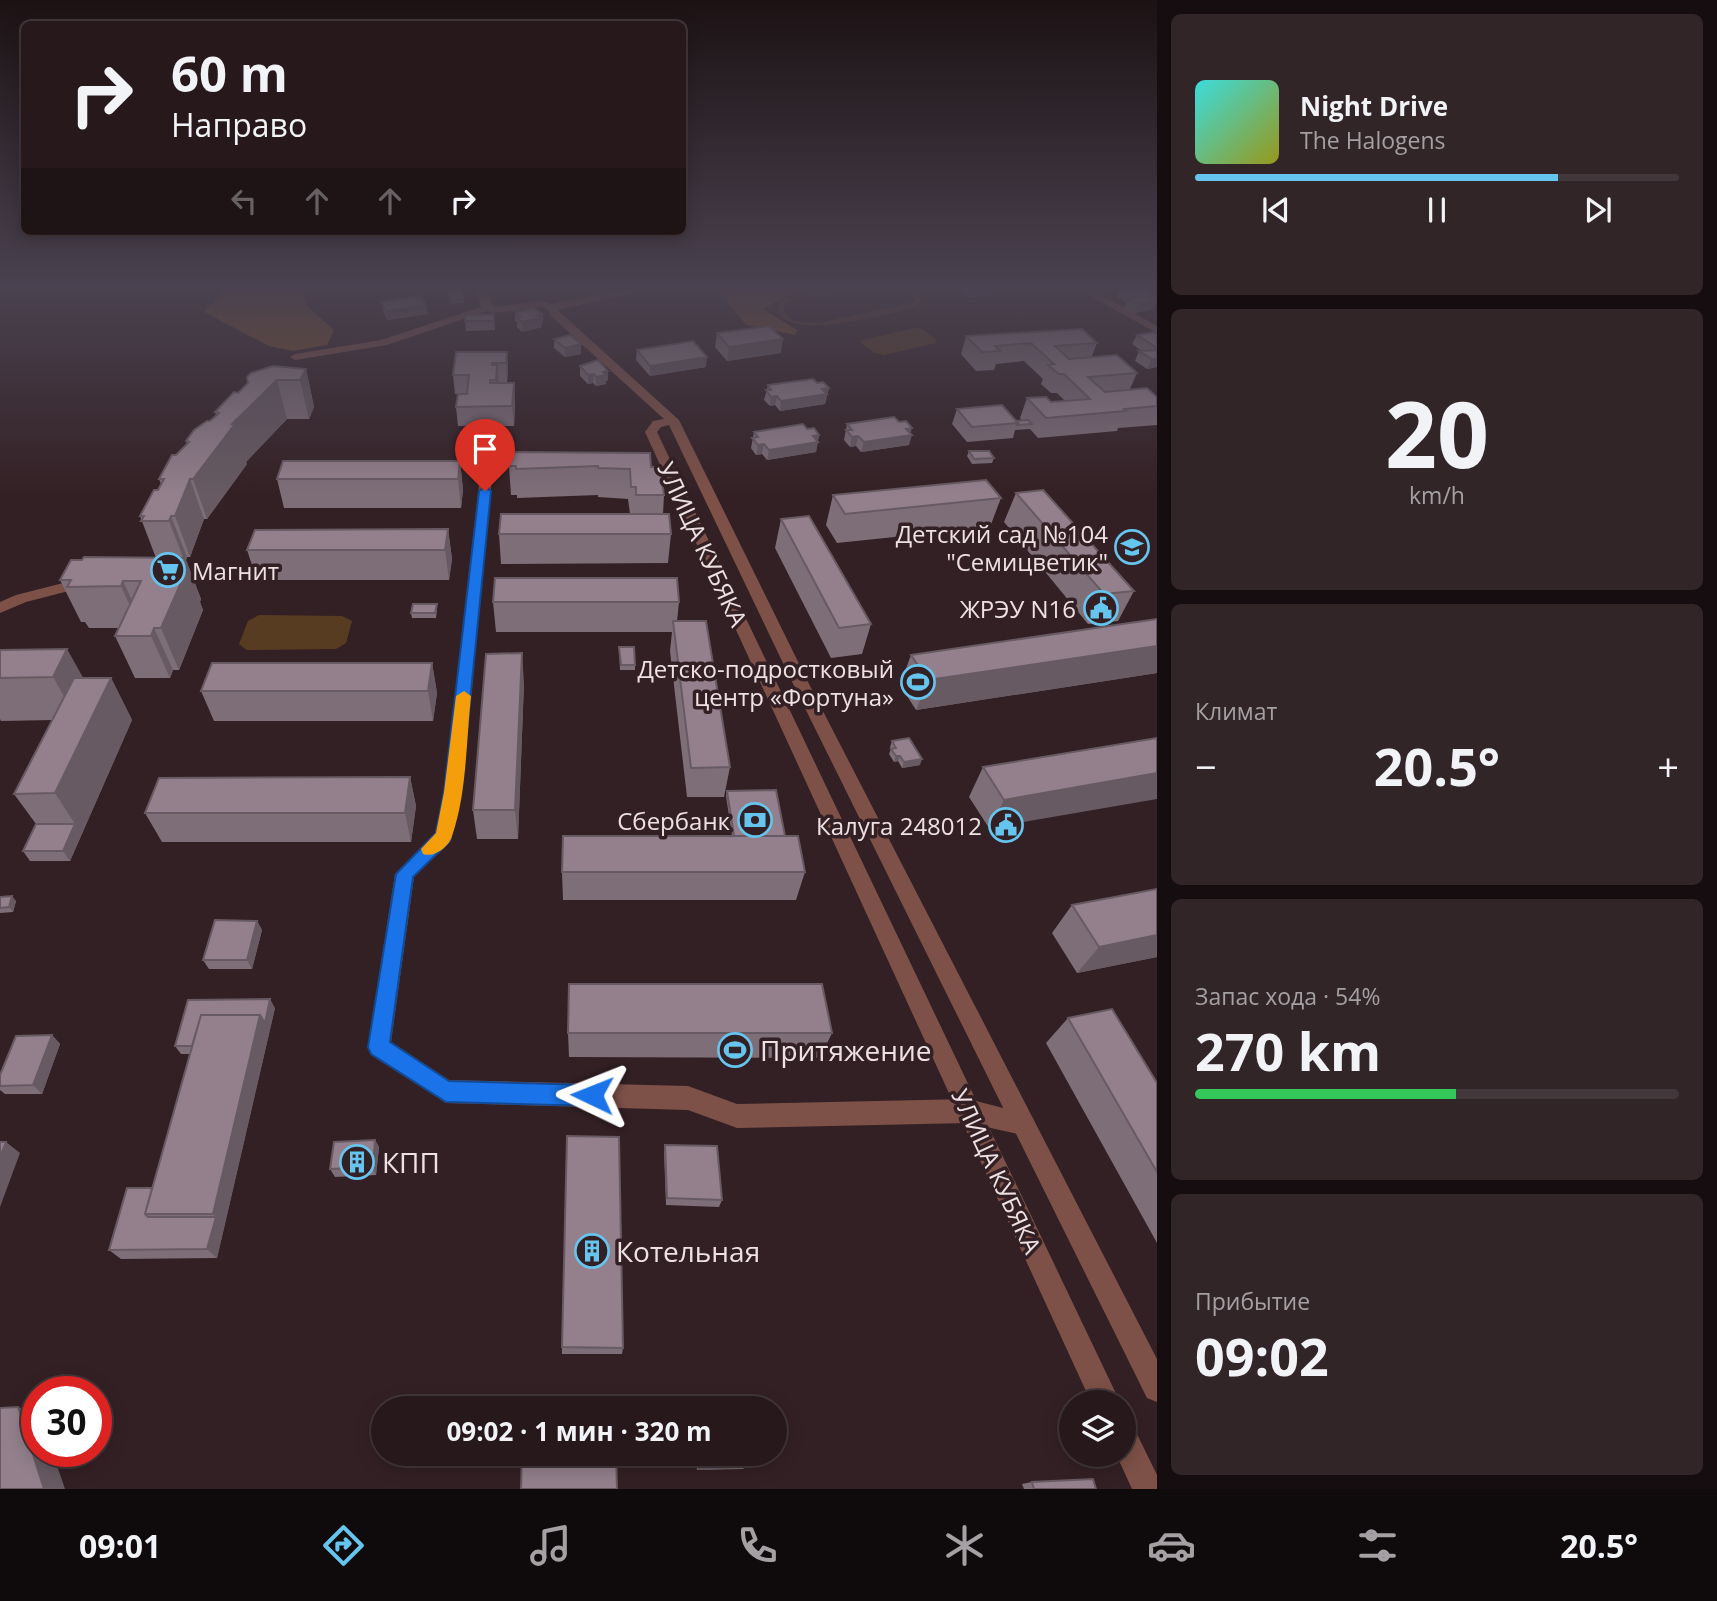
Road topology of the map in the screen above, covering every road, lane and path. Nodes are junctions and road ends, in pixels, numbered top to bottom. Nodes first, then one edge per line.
1 (298, 356) edge
2 (602, 356) edge
3 (295, 357) dead end
4 (673, 420) junction
5 (487, 467) dead end
6 (103, 578) edge
7 (0, 608) edge
8 (968, 1111) junction
9 (1023, 1123) junction
10 (1157, 1388) edge
11 (1100, 1390) edge
12 (1136, 1464) edge
13 (1148, 1489) edge

1 - 3 street
2 - 4 street, УЛИЦА КУБЯКА
4 - 8 street, УЛИЦА КУБЯКА
4 - 9 street, УЛИЦА КУБЯКА
5 - 8 street
6 - 7 street
8 - 9 street
8 - 11 street, УЛИЦА КУБЯКА
9 - 10 street, УЛИЦА КУБЯКА
12 - 13 street

